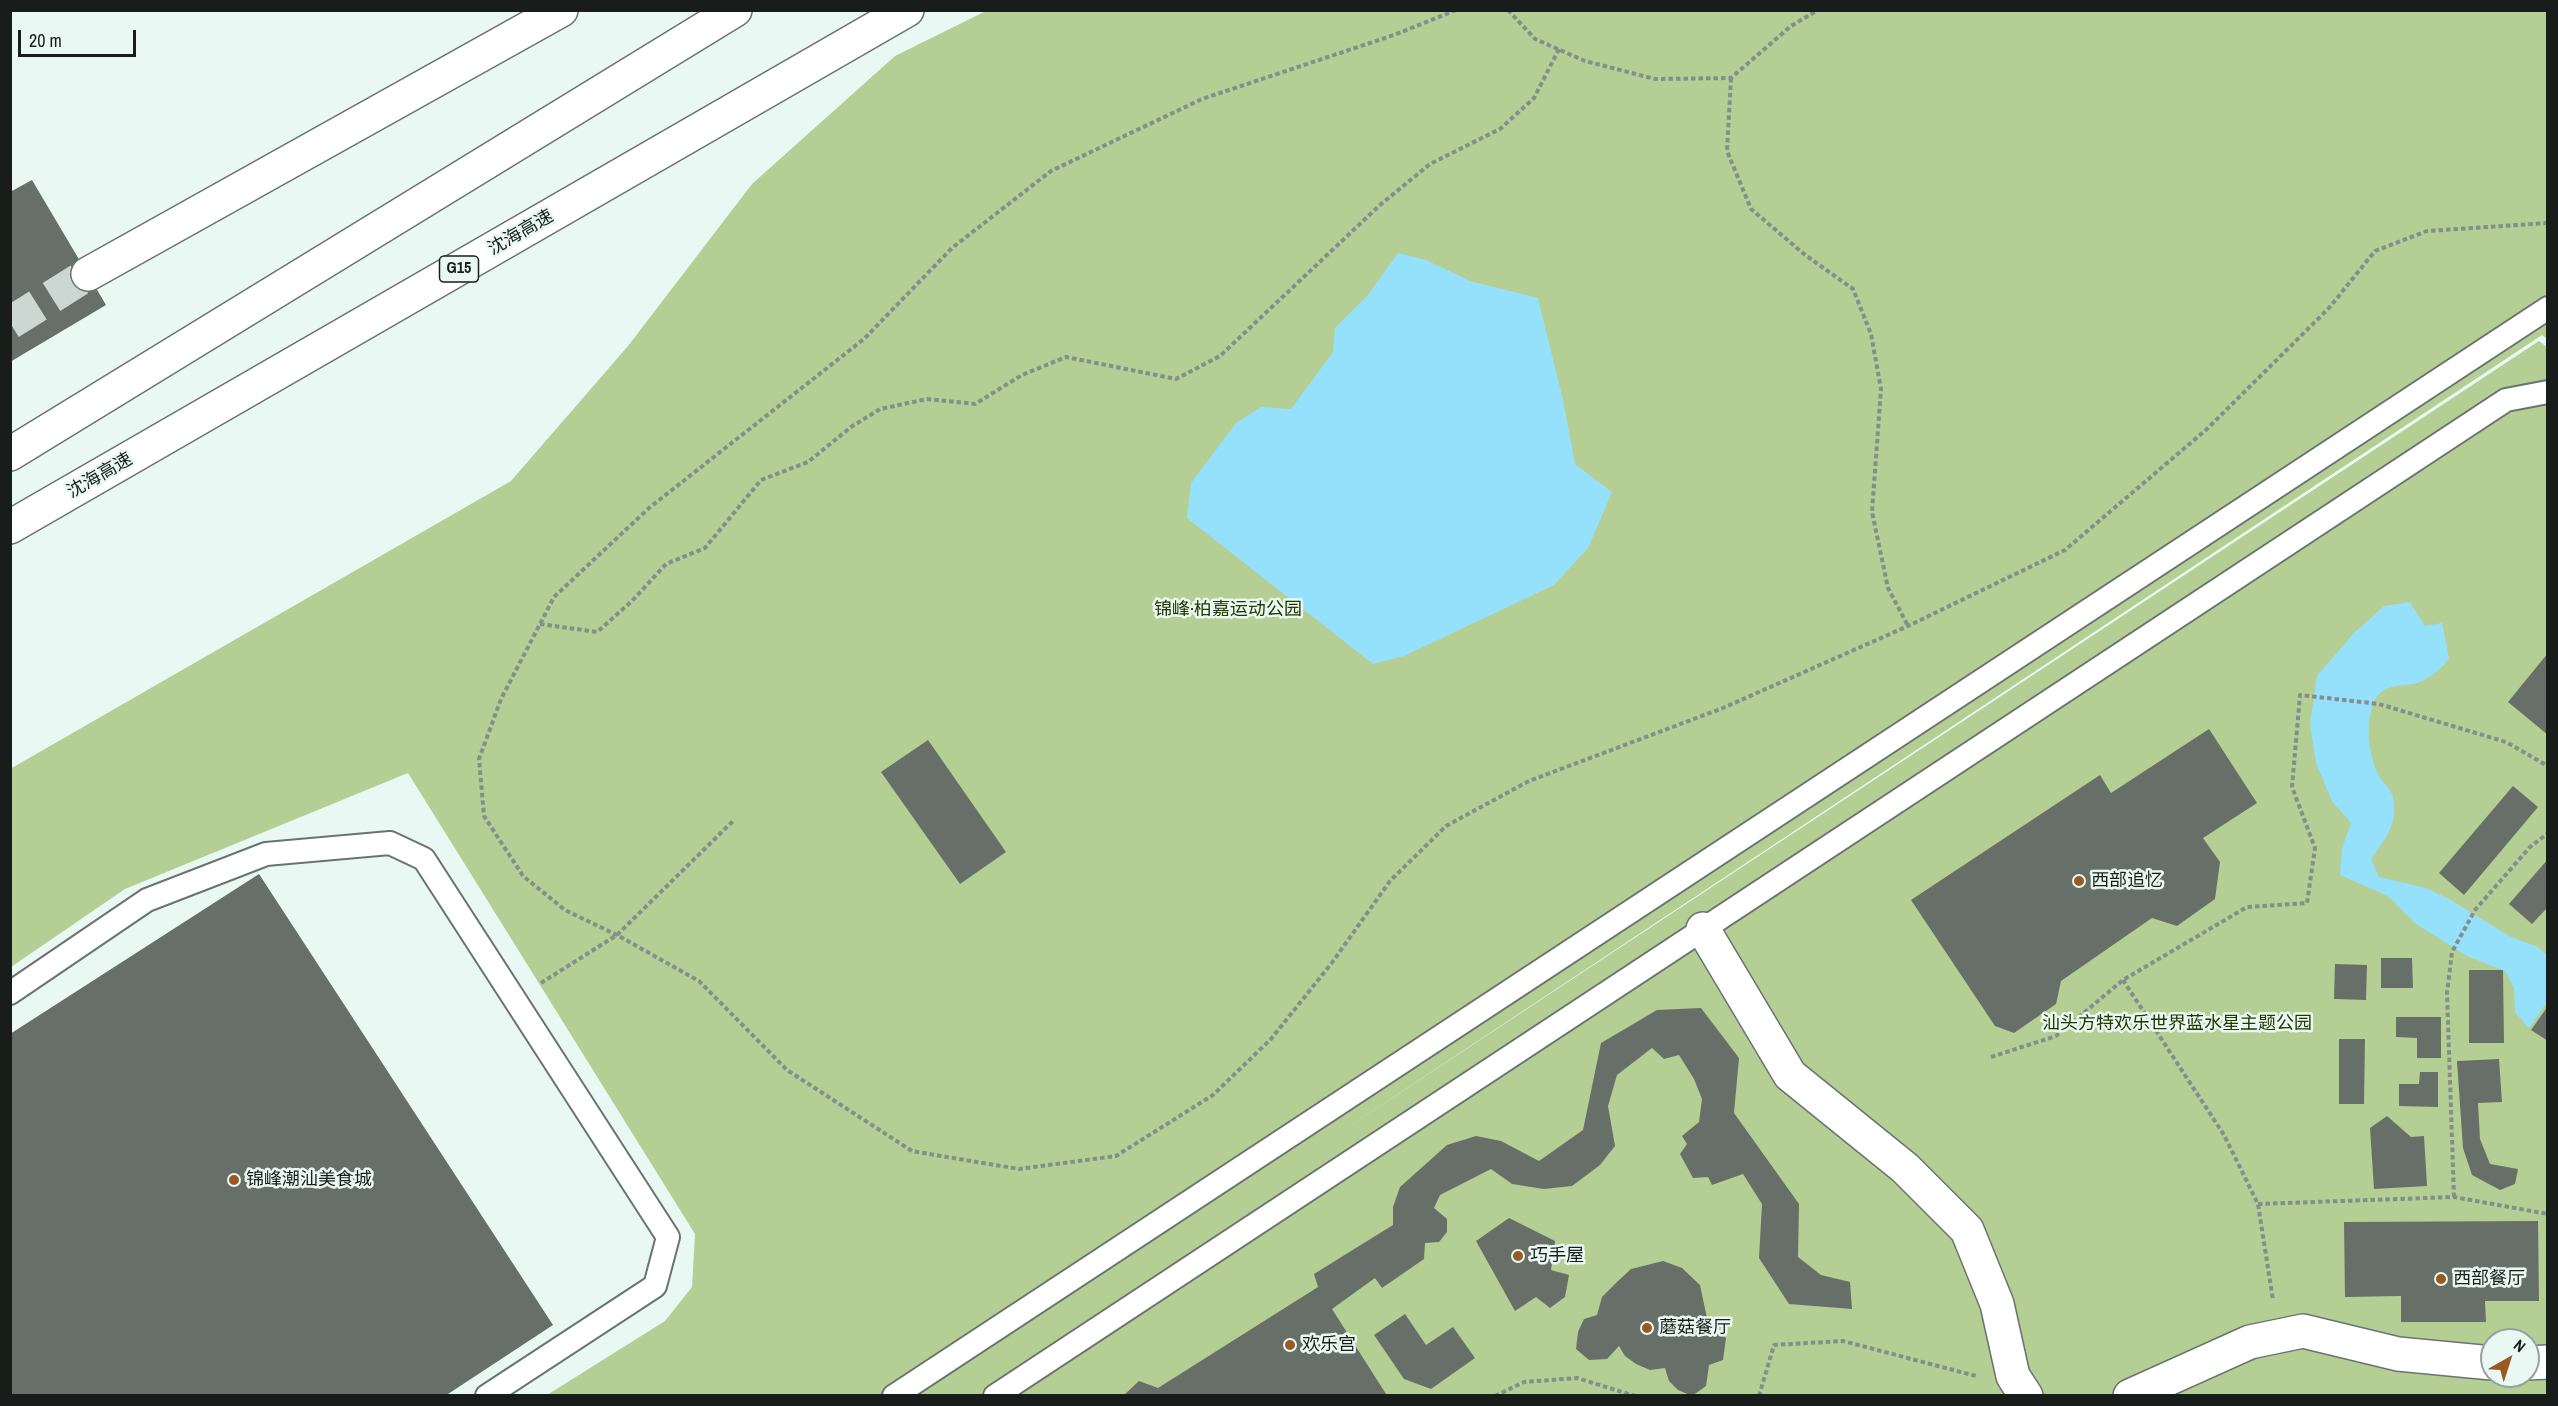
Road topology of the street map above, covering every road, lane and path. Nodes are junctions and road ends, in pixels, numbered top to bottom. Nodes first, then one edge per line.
1 (561, 10) edge
2 (735, 10) edge
3 (907, 10) edge
4 (1456, 10) edge
5 (1508, 10) edge
6 (1818, 10) edge
7 (1559, 49) junction
8 (1731, 78) junction
9 (2547, 223) edge
10 (88, 274) tunnel mouth
11 (2545, 311) edge
12 (2547, 392) edge
13 (10, 454) edge
14 (10, 527) edge
15 (540, 624) junction
16 (1908, 627) junction
17 (2547, 766) edge
18 (734, 820) dead end
19 (2547, 833) edge
20 (1703, 929) junction
21 (617, 935) junction
22 (2122, 980) junction
23 (10, 993) edge
24 (516, 1000) junction
25 (1991, 1057) dead end
26 (2454, 1197) junction
27 (2258, 1204) junction
28 (2547, 1214) edge
29 (2279, 1336) junction
30 (2480, 1362) edge
31 (2019, 1386) edge
32 (487, 1395) edge
33 (894, 1395) edge
34 (995, 1395) edge
35 (1495, 1395) edge
36 (1635, 1395) edge
37 (1759, 1395) edge
38 (2130, 1395) edge

1 - 10 main road
2 - 13 main road
3 - 14 main road, 沈海高速 / G15
4 - 15 path
5 - 7 path
6 - 8 path
7 - 8 path
7 - 15 path
8 - 16 path
9 - 16 path
11 - 33 lane
12 - 20 lane
15 - 21 path
16 - 21 path
17 - 22 path
18 - 21 path
19 - 26 path
20 - 31 main road
20 - 34 lane
21 - 24 path
22 - 25 path
22 - 27 path
23 - 24 lane
24 - 32 lane
26 - 27 path
26 - 28 path
27 - 29 path
29 - 30 main road
29 - 38 main road
31 - 37 path
35 - 36 path

